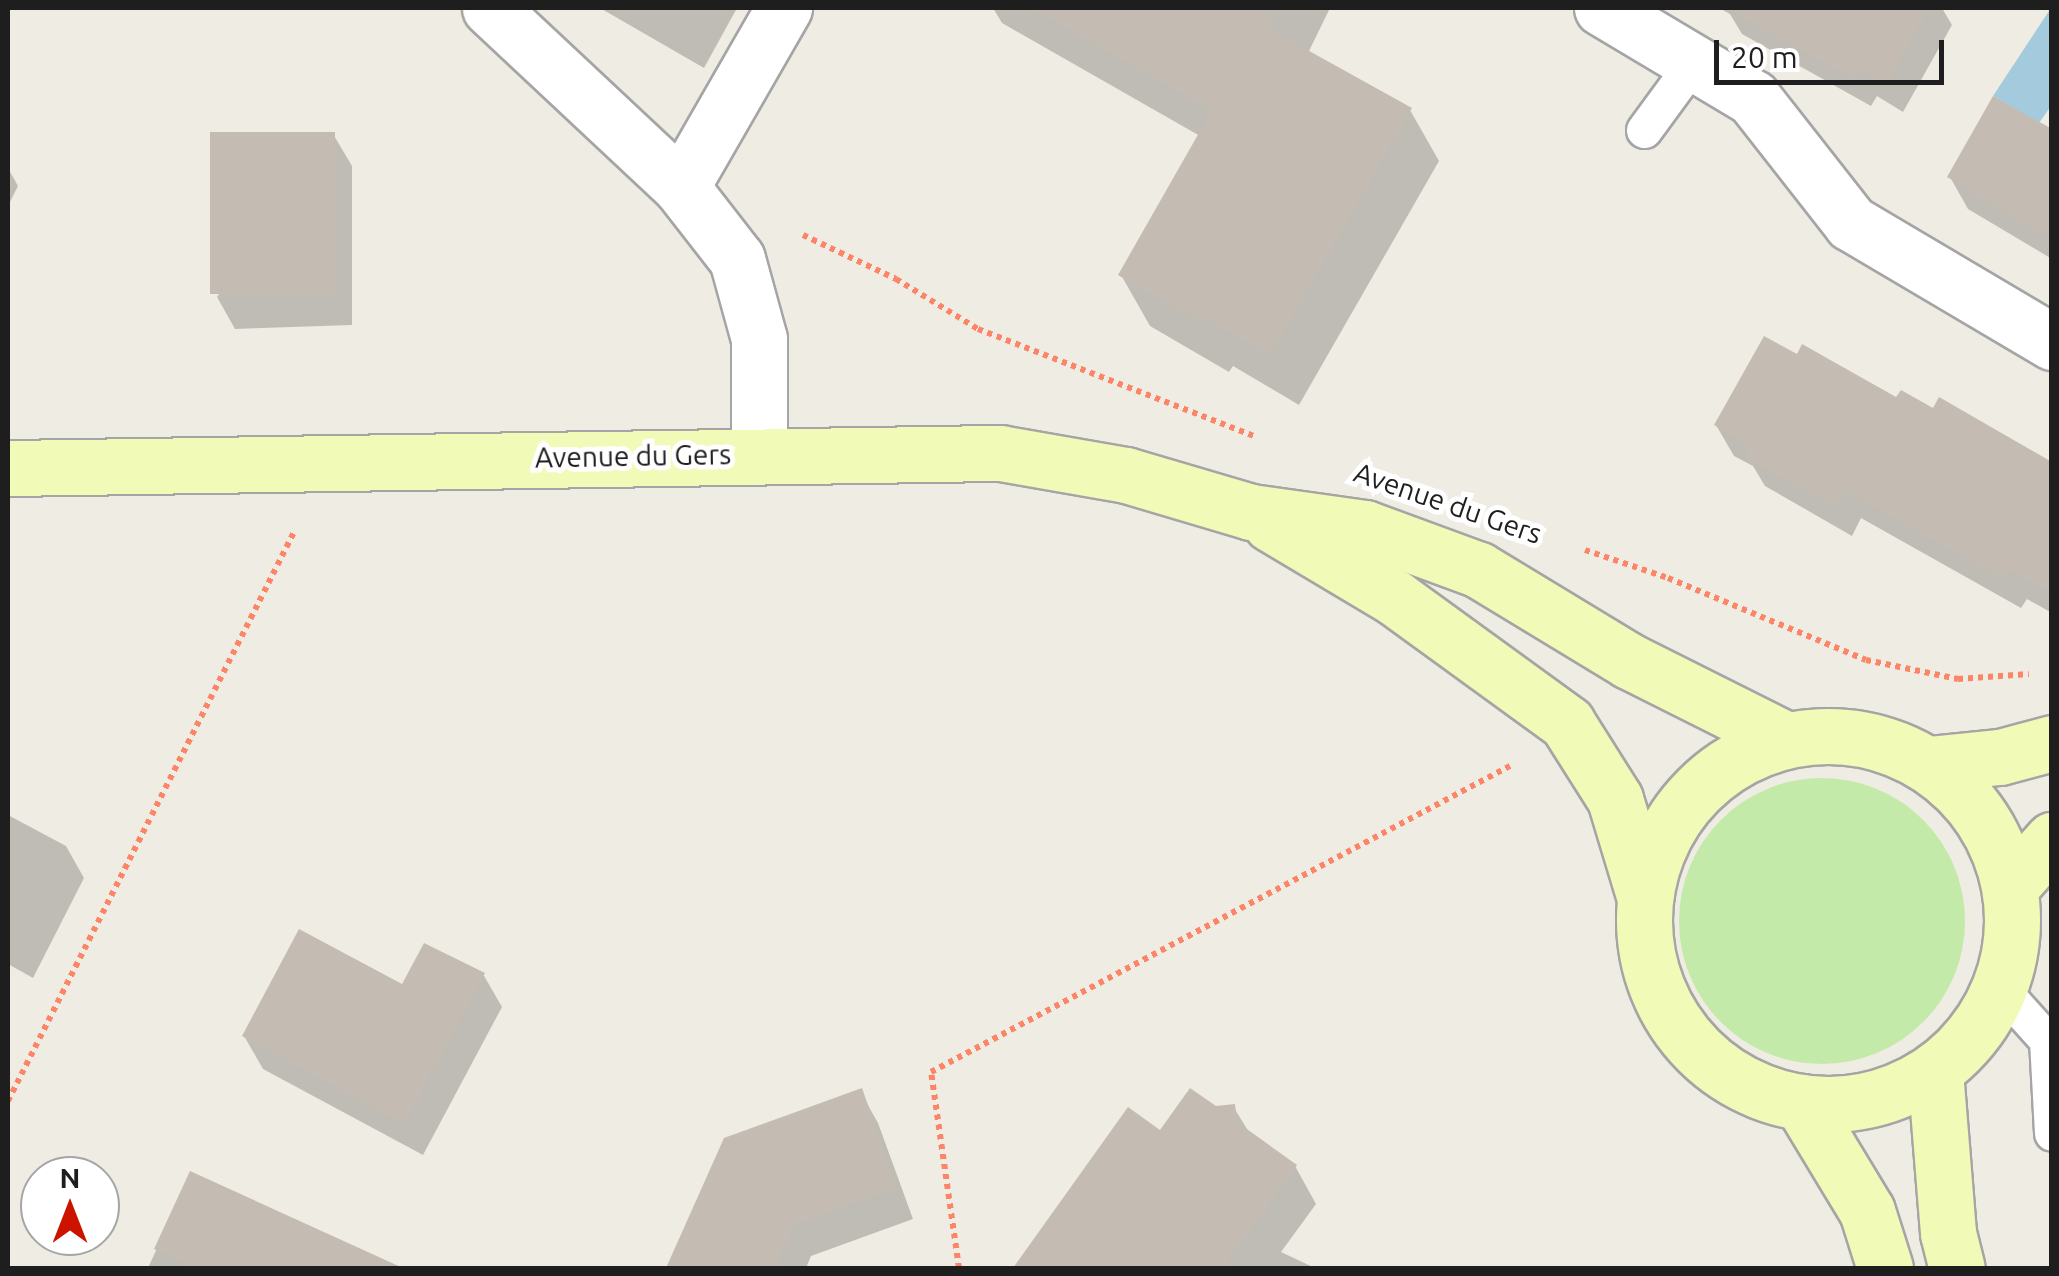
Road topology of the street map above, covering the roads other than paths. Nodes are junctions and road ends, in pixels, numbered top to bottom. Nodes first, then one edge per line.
1 (490, 8) edge
2 (784, 8) edge
3 (1602, 8) edge
4 (1693, 63) junction
5 (1644, 130) dead end
6 (681, 188) junction
7 (2052, 342) edge
8 (759, 455) junction
9 (8, 468) edge
10 (1252, 512) junction
11 (1787, 740) junction
12 (2052, 743) edge
13 (1928, 764) junction
14 (2052, 840) edge
15 (2011, 886) junction
16 (1644, 895) junction
17 (2000, 989) junction
18 (1935, 1070) junction
19 (1802, 1102) junction
20 (2052, 1133) edge
21 (1885, 1268) edge
22 (1957, 1268) edge

1 - 6 street
2 - 6 street
3 - 4 street
4 - 5 lane
4 - 7 street
6 - 8 street
8 - 9 main road, Avenue du Gers
8 - 10 main road, Avenue du Gers
10 - 11 main road, Avenue du Gers
10 - 16 main road, Avenue du Gers
11 - 13 main road
11 - 16 main road
12 - 13 main road
13 - 15 main road
14 - 15 main road
15 - 17 main road
16 - 19 main road
17 - 18 main road
17 - 20 lane
18 - 19 main road
18 - 22 main road
19 - 21 main road

